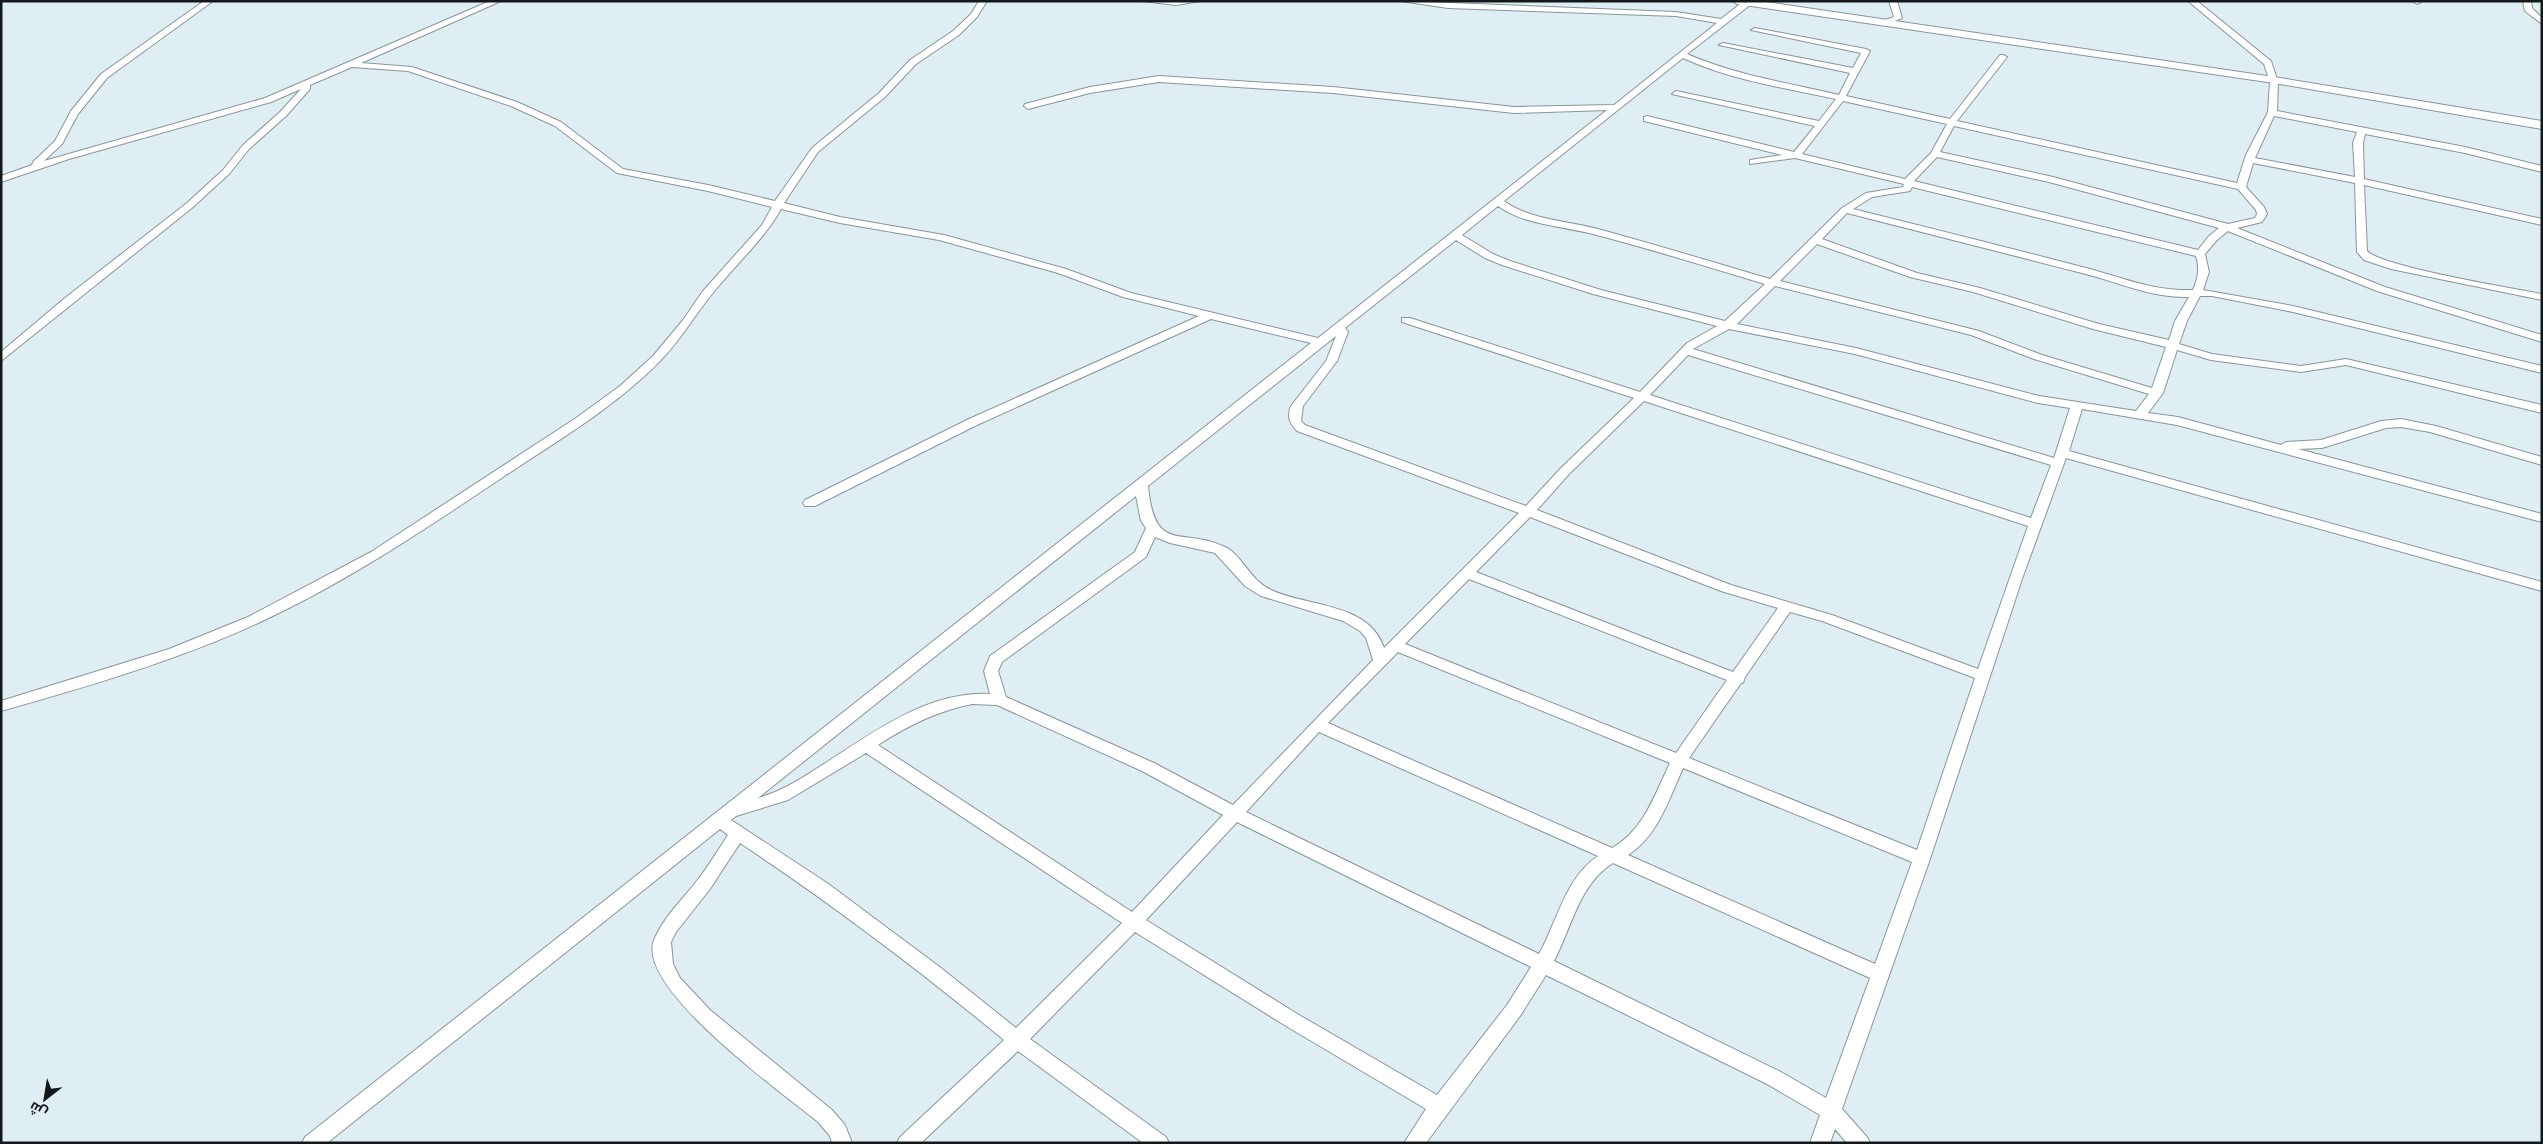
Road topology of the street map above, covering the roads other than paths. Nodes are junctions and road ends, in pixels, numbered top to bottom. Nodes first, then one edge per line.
1 (209, 1) edge
2 (497, 1) edge
3 (982, 1) edge
4 (1147, 1) edge
5 (1196, 1) edge
6 (1405, 1) edge
7 (1893, 1) edge
8 (2192, 1) edge
9 (2527, 1) edge
10 (1742, 2) edge
11 (1723, 22) junction
12 (2542, 22) edge
13 (1885, 23) junction
14 (1755, 30) dead end
15 (1724, 45) dead end
16 (1682, 55) junction
17 (2003, 57) dead end
18 (355, 65) junction
19 (1855, 71) junction
20 (2274, 80) junction
21 (312, 82) junction
22 (1676, 94) dead end
23 (1840, 98) junction
24 (1028, 106) dead end
25 (1618, 107) junction
26 (2272, 113) junction
27 (1647, 120) dead end
28 (1952, 122) junction
29 (1820, 124) junction
30 (2542, 125) edge
31 (2362, 130) junction
32 (1935, 154) junction
33 (1795, 156) junction
34 (2250, 160) junction
35 (1753, 162) dead end
36 (31, 169) junction
37 (2542, 169) edge
38 (1, 179) edge
39 (2360, 181) junction
40 (1909, 183) junction
41 (2241, 187) junction
42 (1498, 201) junction
43 (780, 204) junction
44 (1845, 210) junction
45 (2542, 222) edge
46 (2226, 227) junction
47 (1455, 236) junction
48 (1815, 240) junction
49 (2200, 254) junction
50 (1774, 283) junction
51 (2198, 293) junction
52 (2542, 298) edge
53 (1212, 314) junction
54 (1406, 320) dead end
55 (1727, 326) junction
56 (1340, 327) junction
57 (2542, 339) edge
58 (1321, 342) junction
59 (2174, 345) junction
60 (1686, 351) junction
61 (1, 358) edge
62 (2542, 370) edge
63 (2157, 394) junction
64 (1643, 396) junction
65 (2077, 405) junction
66 (2542, 409) edge
67 (2140, 414) junction
68 (2269, 446) junction
69 (2060, 458) junction
70 (2542, 461) edge
71 (1140, 484) junction
72 (810, 503) dead end
73 (1528, 512) junction
74 (2542, 518) edge
75 (2035, 524) junction
76 (1152, 529) junction
77 (1466, 573) junction
78 (2542, 587) edge
79 (1787, 605) junction
80 (1395, 645) junction
81 (1380, 660) junction
82 (1983, 676) junction
83 (1738, 679) junction
84 (998, 700) junction
85 (1, 706) edge
86 (1318, 725) junction
87 (866, 745) junction
88 (1679, 761) junction
89 (1236, 814) junction
90 (723, 815) junction
91 (738, 833) junction
92 (1612, 855) junction
93 (1922, 859) junction
94 (1135, 921) junction
95 (1543, 964) junction
96 (1880, 974) junction
97 (1017, 1040) junction
98 (1438, 1106) junction
99 (1830, 1110) junction
100 (312, 1143) edge
101 (842, 1143) edge
102 (907, 1143) edge
103 (1159, 1143) edge
104 (1414, 1143) edge
105 (1820, 1143) edge
106 (1860, 1143) edge

1 - 36 street
2 - 18 street
3 - 43 street
4 - 5 street
6 - 11 street
7 - 13 street
8 - 20 street
9 - 12 street
10 - 11 street
10 - 13 street
11 - 16 street
13 - 20 street
14 - 19 street
15 - 19 street
16 - 23 street
16 - 25 street
17 - 28 street
18 - 21 street
18 - 43 street
19 - 23 street
20 - 26 street
20 - 30 street
21 - 36 street
21 - 61 street
22 - 29 street
23 - 28 street
23 - 29 street
24 - 25 street
25 - 42 street
26 - 31 street
26 - 34 street
27 - 33 street
28 - 32 street
28 - 41 street
29 - 33 street
31 - 37 street
31 - 39 street
32 - 40 street
32 - 46 street
33 - 35 street
33 - 40 street
34 - 39 street
34 - 41 street
36 - 38 street
39 - 45 street
39 - 52 street
40 - 44 street
40 - 49 street
41 - 46 street
42 - 47 street
42 - 50 street
43 - 53 street
43 - 85 street
44 - 48 street
44 - 51 street
46 - 49 street
46 - 57 street
47 - 55 street
47 - 56 street
48 - 50 street
48 - 59 street
49 - 51 street
50 - 55 street
50 - 63 street
51 - 59 street
51 - 62 street
53 - 58 street
53 - 72 street
54 - 64 street
55 - 60 street
55 - 65 street
56 - 58 street
56 - 73 street
58 - 71 street
59 - 63 street
59 - 66 street
60 - 64 street
60 - 69 street
63 - 67 street
64 - 73 street
64 - 75 street
65 - 67 street
65 - 69 street
67 - 68 street
68 - 70 street
68 - 74 street
69 - 75 street
69 - 78 street
71 - 76 street
71 - 90 street
73 - 77 street
73 - 79 street
75 - 82 street
76 - 81 street
76 - 84 street
77 - 80 street
77 - 83 street
79 - 82 street
79 - 83 street
80 - 81 street
80 - 88 street
81 - 86 street
82 - 93 street
83 - 88 street
84 - 87 street
84 - 89 street
86 - 89 street
86 - 92 street
87 - 90 street
87 - 94 street
88 - 92 street
88 - 93 street
89 - 94 street
89 - 95 street
90 - 91 street
90 - 100 street
91 - 97 street
91 - 101 street
92 - 95 street
92 - 96 street
93 - 96 street
94 - 97 street
94 - 98 street
95 - 98 street
95 - 99 street
96 - 99 street
97 - 102 street
97 - 103 street
98 - 104 street
99 - 105 street
99 - 106 street

